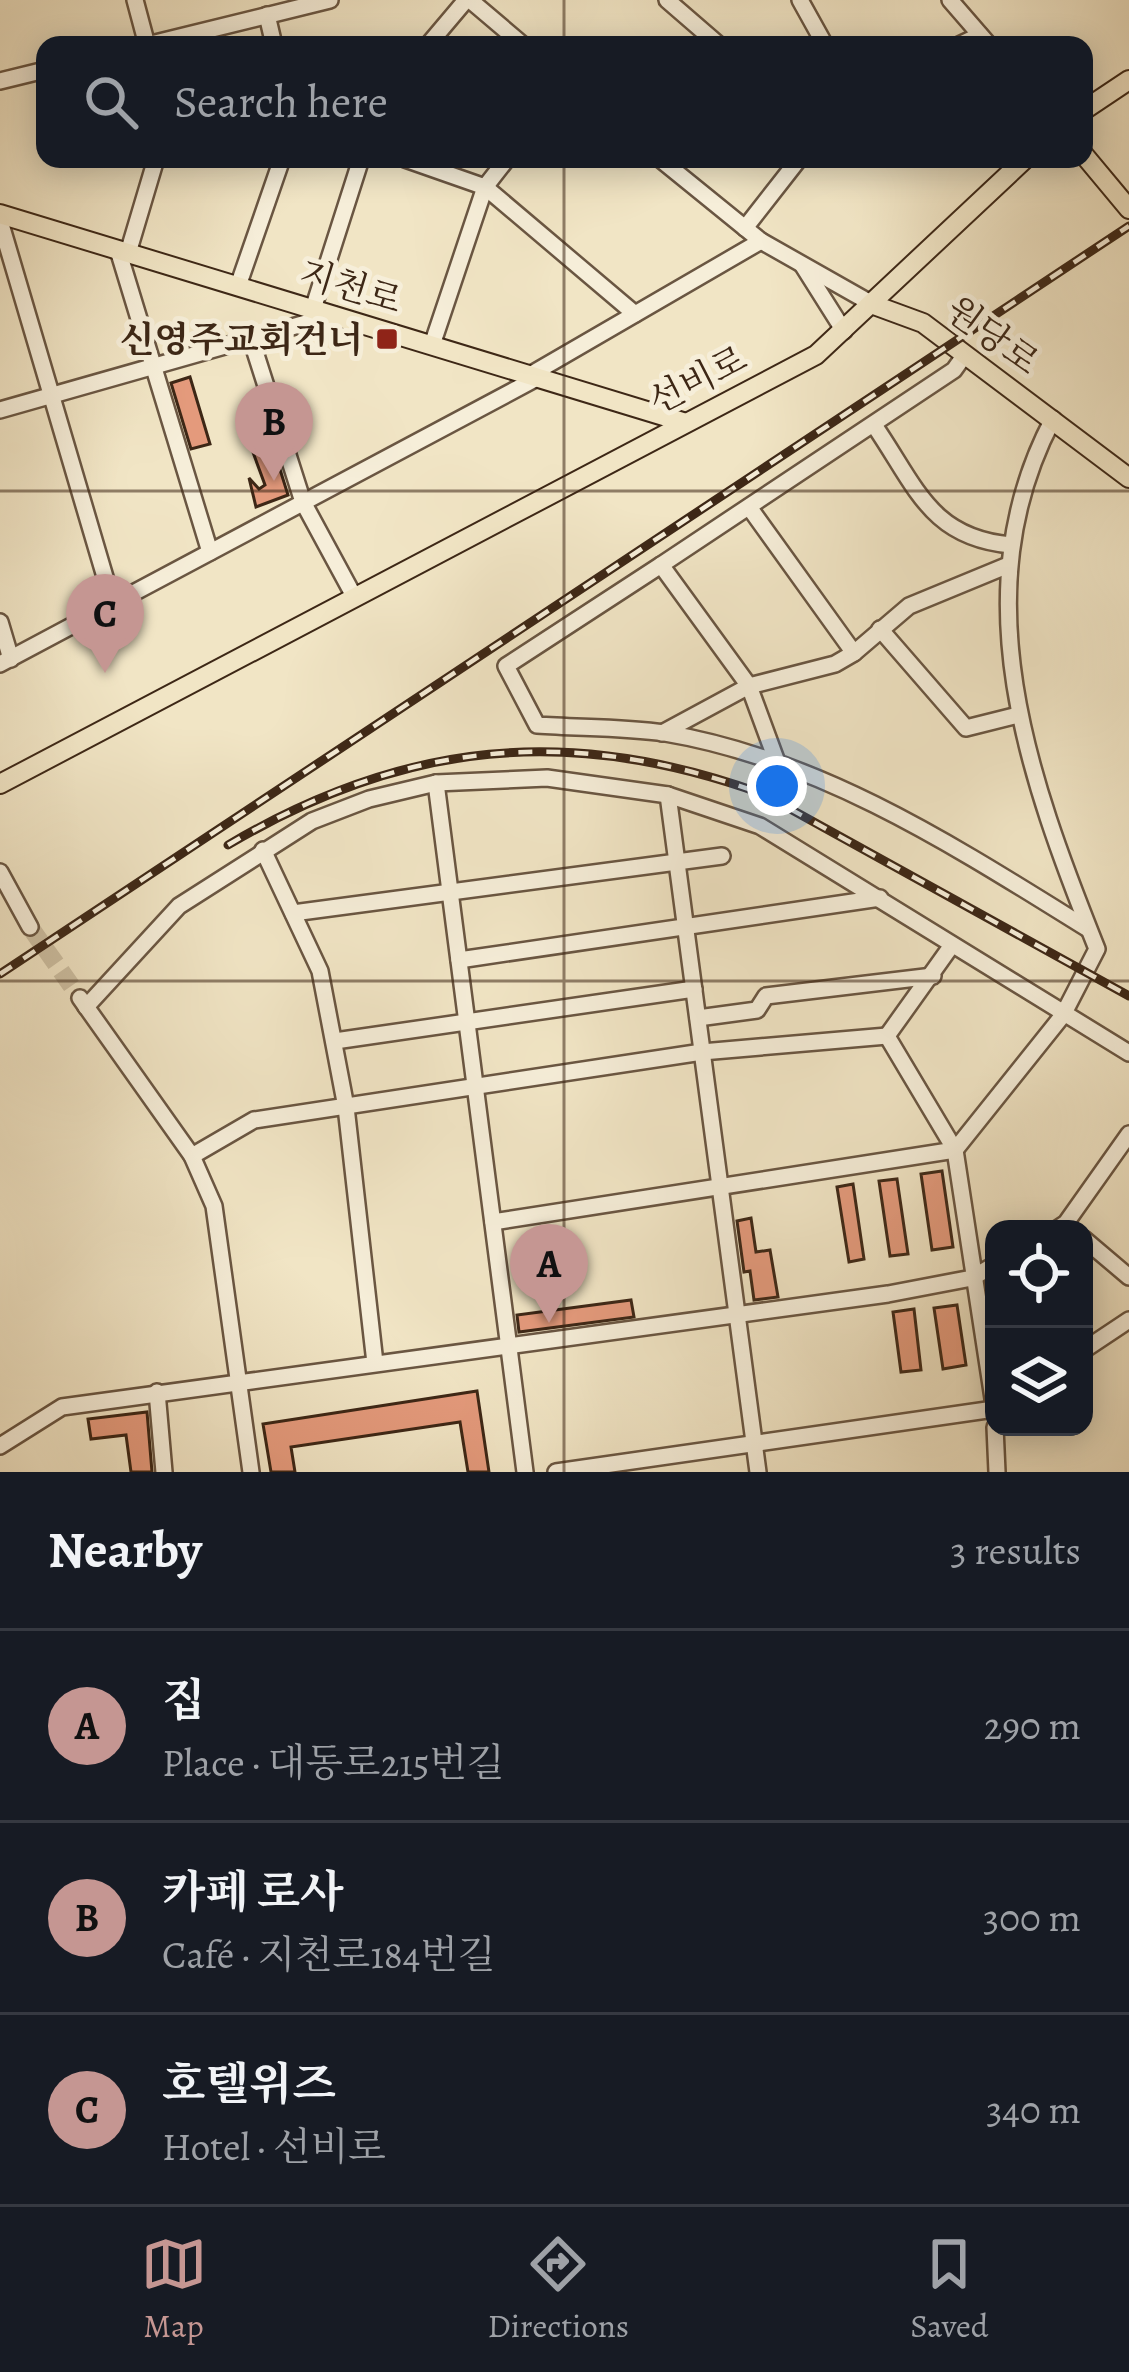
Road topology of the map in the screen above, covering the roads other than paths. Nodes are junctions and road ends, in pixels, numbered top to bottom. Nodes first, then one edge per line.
1 (135, 0) edge
2 (330, 0) edge
3 (468, 0) edge
4 (668, 0) edge
5 (800, 0) edge
6 (950, 0) edge
7 (267, 15) junction
8 (145, 36) edge
9 (183, 36) edge
10 (272, 36) edge
11 (436, 36) edge
12 (512, 36) edge
13 (709, 36) edge
14 (820, 36) edge
15 (982, 36) edge
16 (36, 72) edge
17 (1129, 80) edge
18 (0, 81) edge
19 (1093, 104) edge
20 (1093, 166) edge
21 (153, 168) edge
22 (279, 168) edge
23 (358, 168) edge
24 (431, 168) edge
25 (501, 168) edge
26 (671, 168) edge
27 (792, 168) edge
28 (1016, 168) edge
29 (485, 187) junction
30 (1129, 209) edge
31 (0, 217) edge
32 (745, 228) junction
33 (760, 241) junction
34 (123, 251) junction
35 (801, 264) junction
36 (238, 286) junction
37 (874, 305) junction
38 (313, 309) junction
39 (635, 314) junction
40 (334, 315) junction
41 (844, 331) junction
42 (251, 339) junction
43 (432, 346) junction
44 (964, 356) junction
45 (153, 367) junction
46 (534, 377) junction
47 (51, 395) junction
48 (0, 410) edge
49 (1054, 419) junction
50 (683, 422) junction
51 (874, 425) junction
52 (1129, 478) edge
53 (303, 502) junction
54 (749, 507) junction
55 (1011, 545) junction
56 (210, 552) junction
57 (661, 565) junction
58 (1006, 566) junction
59 (355, 598) junction
60 (112, 604) junction
61 (0, 622) edge
62 (880, 629) junction
63 (854, 653) junction
64 (5, 661) edge
65 (749, 686) junction
66 (1018, 715) junction
67 (662, 733) junction
68 (777, 762) junction
69 (436, 783) junction
70 (0, 784) edge
71 (668, 795) junction
72 (263, 850) junction
73 (722, 856) dead end
74 (677, 862) junction
75 (0, 872) edge
76 (450, 892) junction
77 (880, 898) junction
78 (293, 913) junction
79 (30, 927) tunnel mouth
80 (1088, 928) junction
81 (686, 929) junction
82 (952, 945) junction
83 (459, 960) junction
84 (933, 976) junction
85 (694, 989) junction
86 (1063, 1015) junction
87 (698, 1018) junction
88 (466, 1021) junction
89 (886, 1036) junction
90 (335, 1041) junction
91 (702, 1052) junction
92 (1129, 1053) edge
93 (475, 1085) junction
94 (346, 1107) junction
95 (1129, 1134) edge
96 (955, 1150) junction
97 (192, 1156) junction
98 (720, 1188) junction
99 (1070, 1220) edge
100 (493, 1222) junction
101 (1093, 1246) edge
102 (985, 1270) edge
103 (1129, 1277) edge
104 (972, 1278) junction
105 (737, 1314) junction
106 (1129, 1321) edge
107 (1093, 1344) edge
108 (508, 1347) junction
109 (985, 1354) edge
110 (375, 1363) junction
111 (238, 1380) junction
112 (157, 1392) junction
113 (985, 1408) edge
114 (995, 1436) edge
115 (754, 1445) junction
116 (0, 1446) edge
117 (164, 1472) edge
118 (251, 1472) edge
119 (525, 1472) edge
120 (556, 1472) edge
121 (758, 1472) edge
122 (997, 1472) edge

1 - 8 street
2 - 7 street
3 - 11 street
3 - 12 street
4 - 13 street
5 - 14 street
6 - 15 street
7 - 9 street
7 - 10 street
16 - 18 street
17 - 19 main road
20 - 30 main road
21 - 34 street
22 - 36 street
23 - 38 street
24 - 29 street
25 - 29 street
26 - 32 street, 원당로
27 - 32 street
28 - 37 main road, 선비로
29 - 39 street
29 - 43 street
31 - 34 main road, 지천로
31 - 47 street
32 - 33 street, 원당로
33 - 35 street, 원당로
33 - 39 street
34 - 36 main road, 지천로
34 - 45 street
35 - 37 street, 원당로
35 - 41 street
36 - 38 main road, 지천로
37 - 41 main road, 선비로
37 - 44 main road, 원당로
38 - 40 main road, 지천로
39 - 46 street
40 - 42 street
40 - 43 main road, 지천로
41 - 50 main road, 선비로
42 - 45 street
42 - 53 street
43 - 46 main road, 지천로
44 - 49 main road, 원당로
44 - 51 street
45 - 47 street
45 - 56 street
46 - 50 main road, 지천로
46 - 53 street
47 - 48 street
47 - 60 street
49 - 52 main road, 원당로
49 - 55 street
50 - 59 main road, 선비로
51 - 54 street
51 - 55 street
53 - 56 street
53 - 59 street
54 - 57 street
54 - 63 street
55 - 58 street
56 - 60 street
57 - 65 street
57 - 67 street
58 - 62 street
58 - 66 street
59 - 70 main road, 선비로
60 - 64 street
61 - 64 street
62 - 63 street
62 - 66 street
63 - 65 street
65 - 67 street
65 - 68 street
66 - 80 street
67 - 68 street
68 - 80 street
69 - 71 street
69 - 72 street
69 - 76 street
71 - 74 street
71 - 77 street
72 - 78 street
72 - 97 street
73 - 74 street
74 - 76 street
74 - 81 street
75 - 79 street
76 - 78 street
76 - 83 street
77 - 81 street
77 - 82 street
78 - 90 street
80 - 86 street
81 - 83 street
81 - 85 street
82 - 84 street
82 - 86 street
83 - 88 street
84 - 87 street
84 - 89 street
85 - 87 street
85 - 88 street
86 - 92 street
86 - 96 street
87 - 91 street
88 - 90 street
88 - 93 street
89 - 91 street
89 - 96 street
90 - 94 street
91 - 93 street
91 - 98 street
93 - 94 street
93 - 100 street
94 - 97 street
94 - 110 street
95 - 99 street
96 - 98 street
96 - 104 street
97 - 111 street
98 - 100 street
98 - 105 street
100 - 108 street
101 - 103 street
102 - 104 street
104 - 105 street
104 - 109 street
105 - 108 street
105 - 115 street
106 - 107 street
108 - 110 street
108 - 119 street
110 - 111 street
111 - 112 street
111 - 118 street
112 - 116 street
112 - 117 street
113 - 115 street
114 - 122 street
115 - 120 street
115 - 121 street

